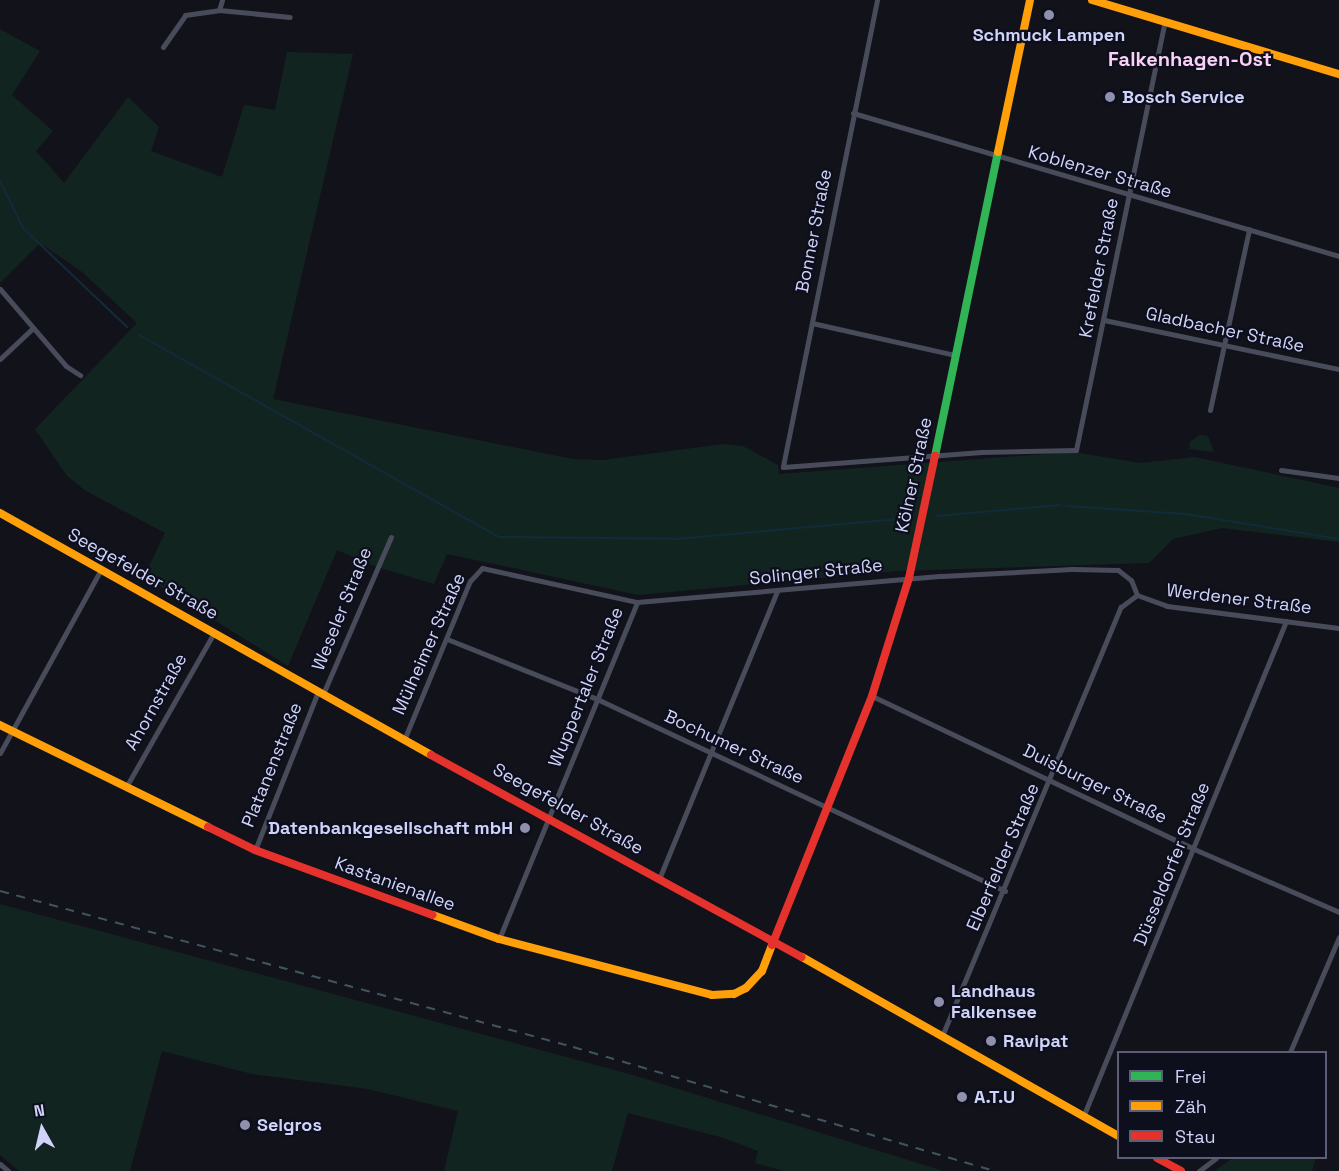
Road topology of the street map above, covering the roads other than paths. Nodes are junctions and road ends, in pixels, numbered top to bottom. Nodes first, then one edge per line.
1 (222, 0) edge
2 (877, 0) edge
3 (1030, 0) edge
4 (1092, 0) edge
5 (219, 10) junction
6 (290, 17) dead end
7 (1165, 21) junction
8 (163, 47) dead end
9 (1339, 74) edge
10 (853, 113) junction
11 (997, 157) junction
12 (1129, 196) junction
13 (1249, 230) junction
14 (1339, 255) edge
15 (0, 289) edge
16 (1104, 320) junction
17 (812, 323) junction
18 (33, 328) junction
19 (1224, 346) junction
20 (955, 355) junction
21 (0, 359) edge
22 (1339, 369) edge
23 (80, 375) dead end
24 (1210, 410) dead end
25 (936, 456) junction
26 (1281, 470) dead end
27 (1339, 478) edge
28 (0, 513) edge
29 (391, 537) dead end
30 (489, 568) joint
31 (101, 569) junction
32 (909, 578) junction
33 (777, 591) junction
34 (1137, 595) junction
35 (637, 602) junction
36 (1286, 621) junction
37 (1339, 628) edge
38 (214, 633) junction
39 (447, 639) junction
40 (320, 693) junction
41 (872, 696) junction
42 (597, 699) junction
43 (0, 725) edge
44 (12, 730) junction
45 (404, 740) junction
46 (711, 751) junction
47 (0, 753) edge
48 (1052, 780) junction
49 (126, 788) junction
50 (829, 807) junction
51 (548, 816) junction
52 (1194, 849) junction
53 (255, 850) junction
54 (659, 879) junction
55 (1005, 891) junction
56 (1339, 912) edge
57 (1339, 937) edge
58 (499, 939) junction
59 (774, 941) junction
60 (942, 1036) junction
61 (1291, 1051) edge
62 (1083, 1117) junction
63 (1117, 1135) edge
64 (1159, 1159) edge
65 (1215, 1159) edge
66 (0, 1164) edge
67 (8, 1171) edge
68 (1181, 1171) edge
69 (1199, 1171) edge

1 - 5 street
2 - 10 street, Bonner Straße
3 - 11 street, Kölner Straße
4 - 7 street
5 - 6 street
5 - 8 street
7 - 9 street
7 - 12 street, Krefelder Straße
10 - 11 street, Koblenzer Straße
10 - 17 street, Bonner Straße
11 - 12 street, Koblenzer Straße
11 - 20 street, Kölner Straße
12 - 13 street, Koblenzer Straße
12 - 16 street, Krefelder Straße
13 - 14 street, Koblenzer Straße
13 - 19 street
15 - 18 street
16 - 19 street, Gladbacher Straße
16 - 25 street, Krefelder Straße
17 - 20 street
17 - 25 street, Bonner Straße
18 - 21 street
18 - 23 street
19 - 22 street, Gladbacher Straße
19 - 24 street
20 - 25 street, Kölner Straße
25 - 32 street, Kölner Straße
26 - 27 street
28 - 31 street, Seegefelder Straße
29 - 40 street, Weseler Straße
30 - 35 street, Solinger Straße
30 - 39 street, Mülheimer Straße
31 - 38 street, Seegefelder Straße
31 - 44 street
32 - 33 street, Solinger Straße
32 - 34 street, Solinger Straße
32 - 41 street, Kölner Straße
33 - 35 street, Solinger Straße
33 - 46 street
34 - 36 street, Werdener Straße
34 - 48 street, Elberfelder Straße
35 - 42 street, Wuppertaler Straße
36 - 37 street, Werdener Straße
36 - 52 street, Düsseldorfer Straße
38 - 40 street, Seegefelder Straße
38 - 49 street, Ahornstraße
39 - 42 street, Bochumer Straße
39 - 45 street, Mülheimer Straße
40 - 45 street, Seegefelder Straße
40 - 53 street, Platanenstraße
41 - 48 street, Duisburger Straße
41 - 50 street, Kölner Straße
42 - 46 street, Bochumer Straße
42 - 51 street, Wuppertaler Straße
43 - 44 street, Kastanienallee
44 - 47 street
44 - 49 street, Kastanienallee
45 - 51 street, Seegefelder Straße
46 - 50 street, Bochumer Straße
46 - 54 street
48 - 52 street, Duisburger Straße
48 - 55 street, Elberfelder Straße
49 - 53 street, Kastanienallee
50 - 55 street, Bochumer Straße
50 - 59 street, Kölner Straße
51 - 54 street, Seegefelder Straße
51 - 58 street, Wuppertaler Straße
52 - 56 street, Duisburger Straße
52 - 62 street, Düsseldorfer Straße
53 - 58 street, Kastanienallee
54 - 59 street, Seegefelder Straße
55 - 60 street, Elberfelder Straße
57 - 61 street
58 - 59 street, Kastanienallee
59 - 60 street, Seegefelder Straße
60 - 62 street, Seegefelder Straße
62 - 63 street, Seegefelder Straße
64 - 68 street
65 - 69 street
66 - 67 street

